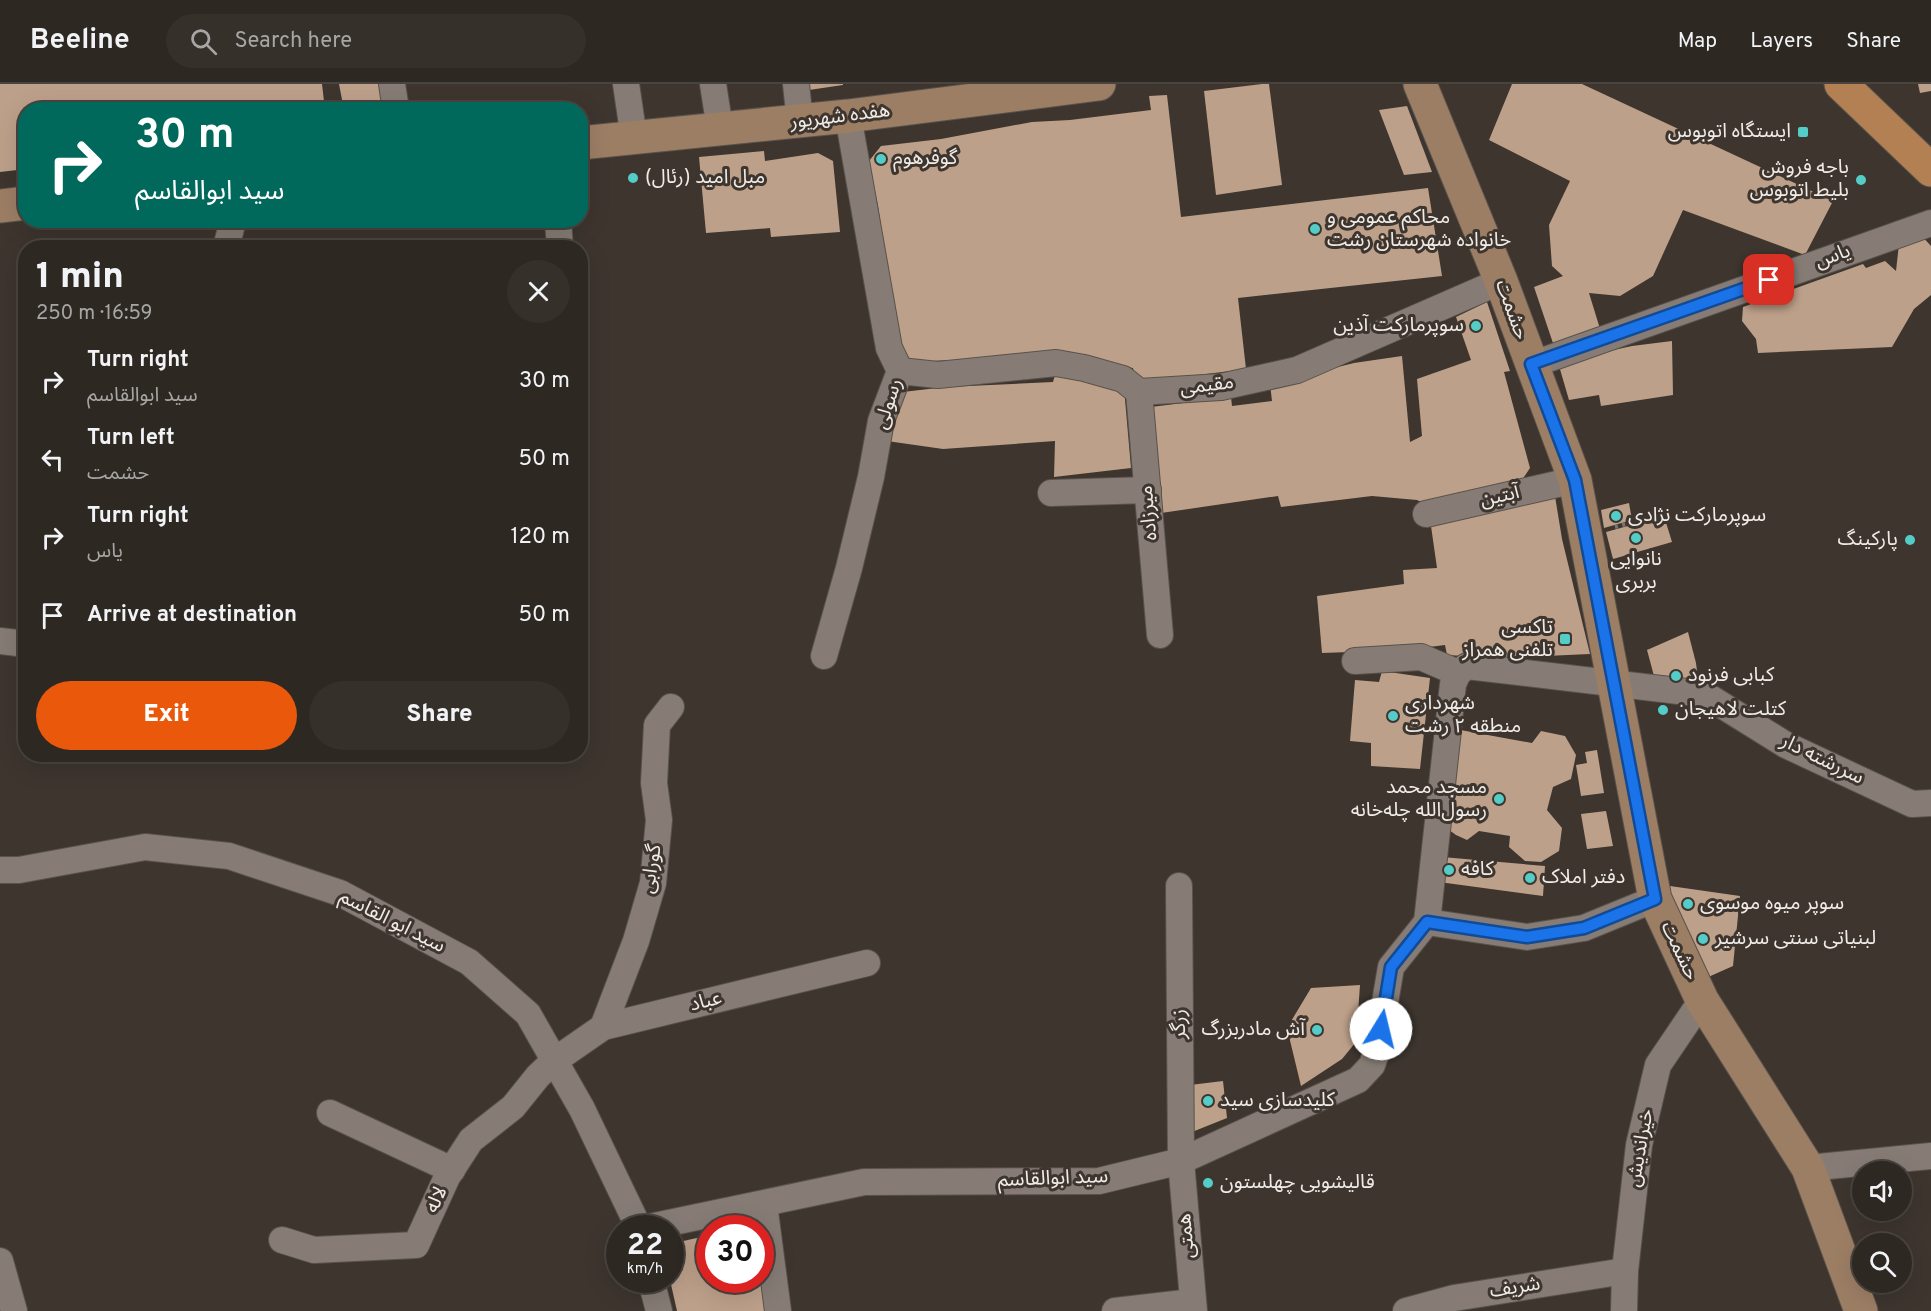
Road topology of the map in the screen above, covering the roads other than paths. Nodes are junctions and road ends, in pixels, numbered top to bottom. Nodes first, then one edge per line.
1 (392, 84) edge
2 (626, 84) edge
3 (713, 84) edge
4 (796, 84) edge
5 (1099, 84) edge
6 (1841, 84) edge
7 (1063, 86) edge
8 (1425, 91) edge
9 (395, 102) edge
10 (848, 116) junction
11 (800, 122) junction
12 (720, 129) junction
13 (633, 138) junction
14 (588, 142) edge
15 (1931, 170) edge
16 (18, 204) edge
17 (0, 206) edge
18 (1931, 223) edge
19 (1501, 281) junction
20 (1531, 364) junction
21 (900, 371) junction
22 (1139, 392) junction
23 (1575, 480) junction
24 (1148, 490) junction
25 (1052, 494) dead end
26 (1426, 514) dead end
27 (1160, 635) dead end
28 (0, 641) edge
29 (18, 643) edge
30 (824, 656) dead end
31 (1355, 661) dead end
32 (1458, 673) junction
33 (1612, 683) junction
34 (670, 707) dead end
35 (1931, 803) edge
36 (0, 870) edge
37 (1179, 886) dead end
38 (1655, 899) junction
39 (1427, 922) junction
40 (867, 963) dead end
41 (1702, 999) junction
42 (603, 1028) junction
43 (554, 1061) junction
44 (330, 1113) dead end
45 (1931, 1156) edge
46 (1181, 1161) junction
47 (1808, 1168) junction
48 (452, 1170) junction
49 (764, 1204) junction
50 (633, 1215) edge
51 (684, 1220) edge
52 (282, 1240) dead end
53 (0, 1261) edge
54 (1624, 1271) junction
55 (654, 1293) edge
56 (1193, 1306) edge
57 (14, 1311) edge
58 (658, 1311) edge
59 (778, 1311) edge
60 (1110, 1311) edge
61 (1115, 1311) edge
62 (1406, 1311) edge
63 (1624, 1311) edge
64 (1861, 1311) edge

1 - 9 street
2 - 13 street
3 - 12 street
4 - 11 street
5 - 7 main road, هفده شهریور
6 - 15 main road
7 - 10 main road, هفده شهریور
8 - 19 main road, حشمت
10 - 11 main road, هفده شهریور
10 - 21 street, رسولی
11 - 12 main road, هفده شهریور
12 - 13 main road, هفده شهریور
13 - 14 main road, هفده شهریور
16 - 17 main road
18 - 20 street, یاس
19 - 20 main road, حشمت
19 - 22 street, مقیمی
20 - 23 main road, حشمت
21 - 22 street
21 - 30 street, رسولی
22 - 24 street, میرزاده
23 - 26 street, آبتین
23 - 33 main road, حشمت
24 - 25 street
24 - 27 street, میرزاده
28 - 29 street
31 - 32 street
32 - 33 street
32 - 39 street
33 - 35 street, سررشته دار
33 - 38 main road, حشمت
34 - 42 street, گورابی
36 - 43 street, سید ابو القاسم
37 - 46 street, زرگر
38 - 39 street
38 - 41 main road, حشمت
39 - 46 street, سید ابوالقاسم
40 - 42 street, عباد
41 - 47 main road, حشمت
41 - 54 street, خیراندیش
42 - 43 street, عباد
43 - 48 street, لاله
43 - 50 street, سید ابو القاسم
44 - 48 street
45 - 47 street
46 - 49 street, سید ابوالقاسم
46 - 56 street, همتی
47 - 64 main road, حشمت
48 - 52 street, لاله
49 - 51 street, سید ابوالقاسم
49 - 59 street
53 - 57 street
54 - 62 street, شریف
54 - 63 street, خیراندیش
55 - 58 street
56 - 61 street
60 - 61 street

